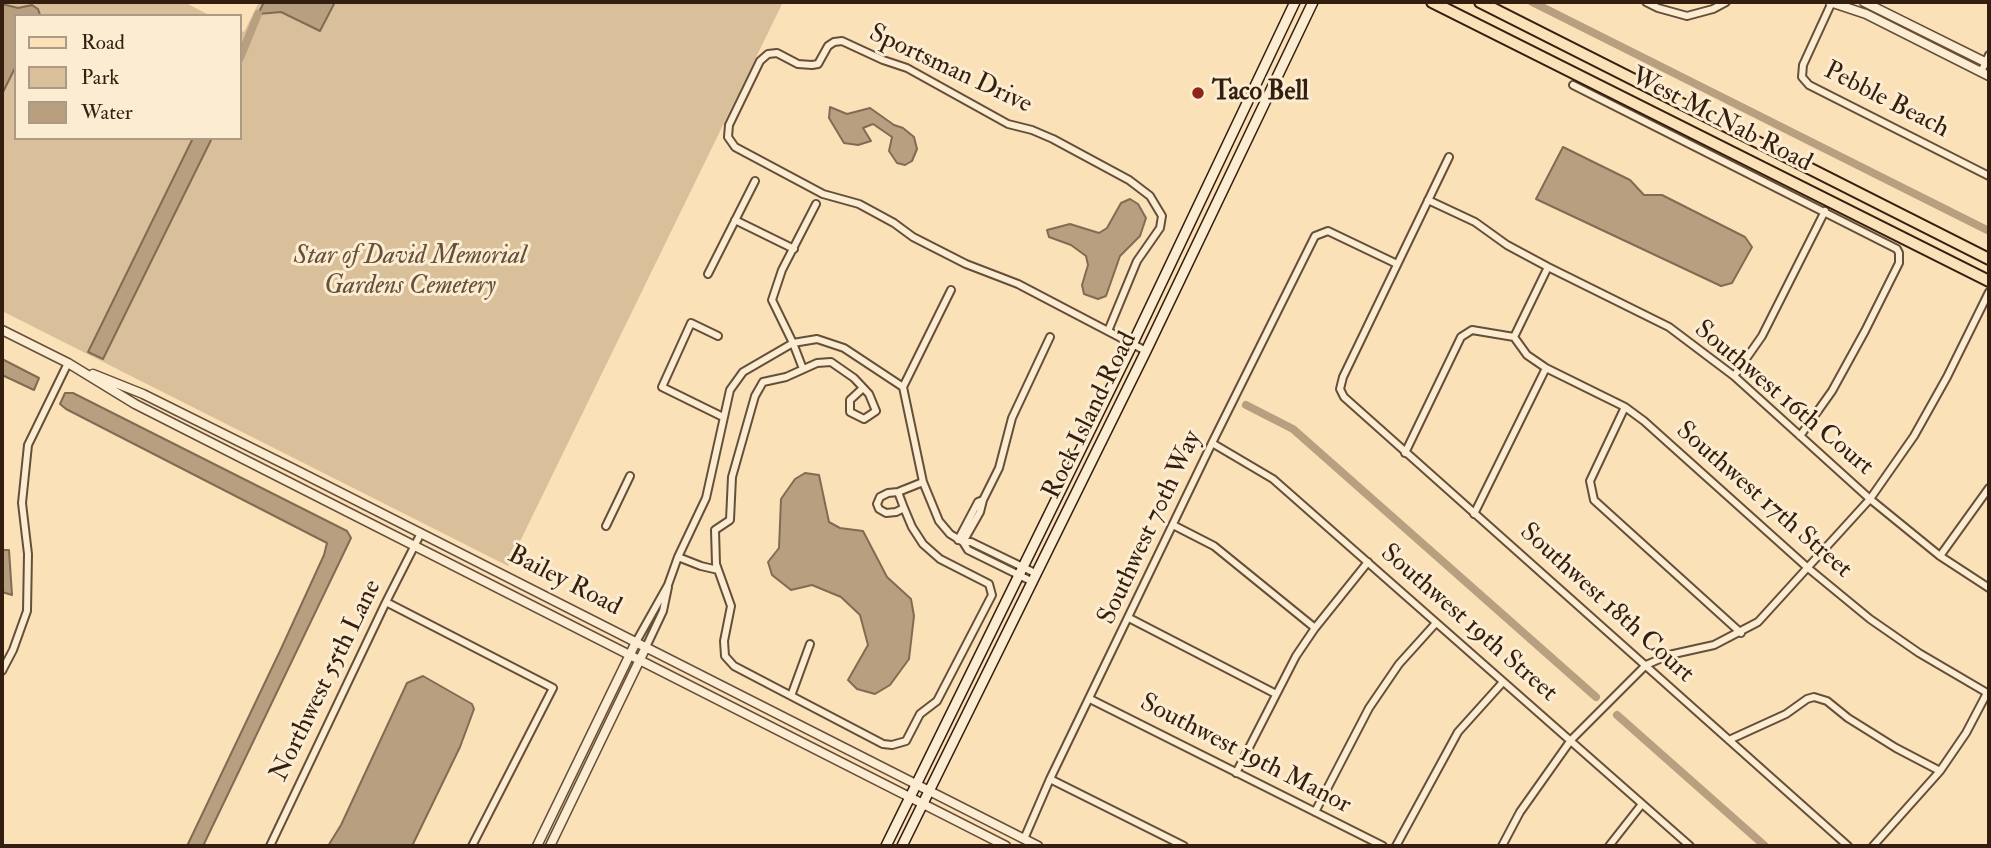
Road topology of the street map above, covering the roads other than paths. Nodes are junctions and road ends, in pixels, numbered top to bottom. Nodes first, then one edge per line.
1 (1295, 2) edge
2 (1313, 2) edge
3 (1432, 2) edge
4 (1480, 2) edge
5 (1646, 2) edge
6 (1726, 2) edge
7 (1831, 2) edge
8 (1864, 2) edge
9 (1988, 60) edge
10 (1985, 74) edge
11 (1573, 85) dead end
12 (1449, 157) dead end
13 (1989, 176) edge
14 (755, 181) dead end
15 (1428, 200) junction
16 (816, 204) dead end
17 (1825, 211) junction
18 (735, 220) junction
19 (794, 249) junction
20 (1989, 260) edge
21 (1397, 264) junction
22 (1548, 267) junction
23 (708, 274) dead end
24 (1989, 281) edge
25 (951, 290) dead end
26 (1989, 292) edge
27 (2, 330) edge
28 (1108, 331) junction
29 (718, 336) dead end
30 (1050, 337) dead end
31 (1514, 337) junction
32 (793, 343) junction
33 (1132, 343) junction
34 (1146, 351) junction
35 (68, 363) junction
36 (1546, 368) junction
37 (803, 369) junction
38 (1734, 376) junction
39 (903, 387) junction
40 (863, 388) junction
41 (1625, 407) junction
42 (723, 417) junction
43 (1800, 436) junction
44 (1212, 443) junction
45 (1405, 453) junction
46 (630, 476) dead end
47 (923, 482) junction
48 (1989, 488) edge
49 (898, 492) junction
50 (1870, 499) junction
51 (904, 508) junction
52 (1474, 514) junction
53 (1173, 525) junction
54 (606, 526) dead end
55 (421, 533) junction
56 (961, 541) junction
57 (415, 545) junction
58 (1940, 556) junction
59 (678, 557) junction
60 (1368, 562) junction
61 (1808, 568) junction
62 (718, 570) junction
63 (1021, 571) junction
64 (1035, 578) junction
65 (668, 585) junction
66 (1989, 588) edge
67 (386, 602) junction
68 (1129, 618) junction
69 (1436, 623) junction
70 (1315, 628) junction
71 (1741, 633) junction
72 (636, 642) junction
73 (810, 644) dead end
74 (646, 647) junction
75 (630, 654) junction
76 (640, 659) junction
77 (1646, 666) junction
78 (2, 671) edge
79 (1503, 682) junction
80 (1988, 693) edge
81 (1276, 694) junction
82 (791, 696) junction
83 (1090, 699) junction
84 (1571, 740) junction
85 (1729, 740) junction
86 (1940, 771) junction
87 (1236, 773) junction
88 (1050, 779) junction
89 (916, 784) junction
90 (929, 791) junction
91 (910, 797) junction
92 (923, 804) junction
93 (1642, 804) junction
94 (1315, 811) junction
95 (1024, 839) junction
96 (270, 846) edge
97 (473, 846) edge
98 (537, 846) edge
99 (550, 846) edge
100 (886, 846) edge
101 (902, 846) edge
102 (1006, 846) edge
103 (1038, 846) edge
104 (1184, 846) edge
105 (1383, 846) edge
106 (1396, 846) edge
107 (1502, 846) edge
108 (1609, 846) edge
109 (1690, 846) edge
110 (1848, 846) edge
111 (1873, 846) edge

1 - 33 main road, Rock Island Road
2 - 34 main road, Rock Island Road
3 - 24 main road, West McNab Road
4 - 20 main road, West McNab Road
5 - 6 street
7 - 10 street
7 - 13 street, Pebble Beach
8 - 9 street
9 - 10 street
11 - 17 street
12 - 15 street
14 - 18 street
15 - 21 street
15 - 22 street, Southwest 16th Court
16 - 19 street
17 - 38 street
17 - 43 street
18 - 19 street
18 - 23 street
19 - 32 street
21 - 44 street, Southwest 70th Way
21 - 45 street, Southwest 18th Court
22 - 31 street
22 - 38 street, Southwest 16th Court
25 - 39 street
26 - 50 street
27 - 35 street, Bailey Road
28 - 28 street, Sportsman Drive
28 - 33 street, Sportsman Drive
29 - 42 street
30 - 56 street
31 - 36 street, Southwest 17th Street
31 - 45 street
32 - 37 street
32 - 39 street
32 - 42 street
33 - 34 street, Sportsman Drive
33 - 63 main road, Rock Island Road
34 - 64 main road, Rock Island Road
35 - 55 street, Bailey Road
35 - 57 street, Bailey Road
35 - 78 street
36 - 41 street, Southwest 17th Street
36 - 52 street
37 - 40 street
37 - 62 street
38 - 43 street, Southwest 16th Court
39 - 47 street
40 - 40 street
41 - 61 street, Southwest 17th Street
41 - 71 street
42 - 59 street
43 - 50 street, Southwest 16th Court
44 - 53 street, Southwest 70th Way
44 - 60 street, Southwest 19th Street
45 - 52 street, Southwest 18th Court
46 - 54 street
47 - 49 street
47 - 56 street
48 - 58 street
49 - 51 street
49 - 51 street
50 - 58 street, Southwest 16th Court
50 - 61 street
51 - 82 street
52 - 77 street, Southwest 18th Court
53 - 68 street, Southwest 70th Way
53 - 70 street
55 - 57 street, Northwest 55th Lane
55 - 72 street, Bailey Road
56 - 63 street
57 - 67 street, Northwest 55th Lane
57 - 75 street, Bailey Road
58 - 66 street, Southwest 16th Court
59 - 62 street
59 - 65 street
60 - 69 street, Southwest 19th Street
60 - 70 street
61 - 71 street
61 - 80 street, Southwest 17th Street
62 - 82 street
63 - 64 street
63 - 89 main road, Rock Island Road
64 - 90 main road, Rock Island Road
65 - 72 street
65 - 74 street
67 - 96 street, Northwest 55th Lane
67 - 97 street
68 - 81 street
68 - 83 street, Southwest 70th Way
69 - 79 street, Southwest 19th Street
69 - 94 street
70 - 81 street
71 - 77 street
72 - 74 street, Bailey Road
72 - 75 street
73 - 82 street
74 - 76 street
74 - 89 street, Bailey Road
75 - 76 street, Bailey Road
75 - 98 street
76 - 91 street, Bailey Road
76 - 99 street
77 - 84 street
77 - 85 street, Southwest 18th Court
79 - 84 street, Southwest 19th Street
79 - 106 street
80 - 86 street
81 - 87 street
83 - 87 street, Southwest 19th Manor
83 - 88 street, Southwest 70th Way
84 - 93 street, Southwest 19th Street
84 - 107 street
85 - 86 street
85 - 110 street, Southwest 18th Court
86 - 111 street
87 - 94 street, Southwest 19th Manor
88 - 95 street, Southwest 70th Way
88 - 104 street
89 - 90 street, Bailey Road
89 - 91 main road, Rock Island Road
90 - 92 main road, Rock Island Road
90 - 95 street, Bailey Road
91 - 92 street, Bailey Road
91 - 100 main road, Rock Island Road
92 - 101 main road, Rock Island Road
92 - 102 street, Bailey Road
93 - 108 street
93 - 109 street, Southwest 19th Street
94 - 105 street, Southwest 19th Manor
95 - 103 street, Bailey Road

